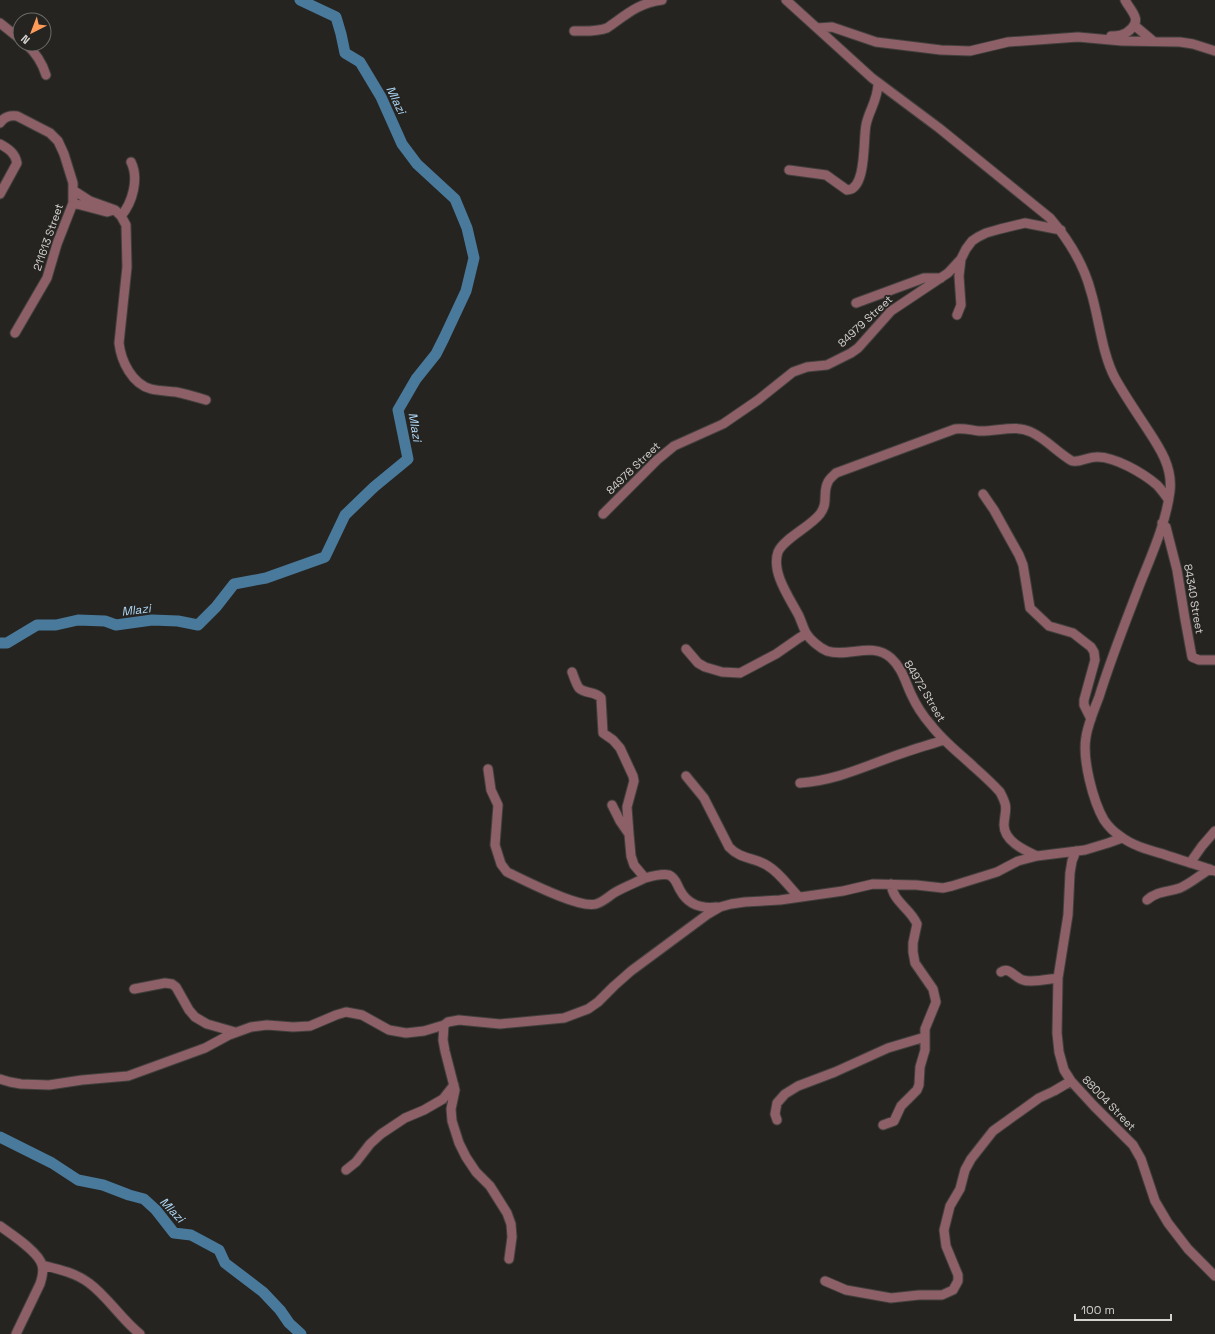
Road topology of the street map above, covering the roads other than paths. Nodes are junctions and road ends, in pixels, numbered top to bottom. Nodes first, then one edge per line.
1 (662, 0) edge
2 (786, 0) edge
3 (1125, 0) edge
4 (0, 23) edge
5 (1134, 25) junction
6 (817, 28) junction
7 (574, 31) dead end
8 (12, 33) edge
9 (1078, 37) junction
10 (1153, 42) junction
11 (1215, 51) edge
12 (35, 52) edge
13 (46, 75) dead end
14 (878, 83) junction
15 (0, 123) edge
16 (0, 144) edge
17 (131, 162) dead end
18 (789, 170) dead end
19 (73, 190) junction
20 (0, 194) edge
21 (73, 203) junction
22 (118, 213) junction
23 (1061, 230) junction
24 (961, 258) junction
25 (941, 278) junction
26 (856, 303) dead end
27 (957, 315) dead end
28 (15, 333) dead end
29 (206, 400) dead end
30 (703, 432) joint
31 (982, 494) dead end
32 (1168, 499) junction
33 (603, 514) dead end
34 (1162, 523) junction
35 (806, 634) junction
36 (686, 649) dead end
37 (1215, 660) edge
38 (572, 672) dead end
39 (1091, 719) junction
40 (944, 740) junction
41 (488, 769) dead end
42 (686, 776) dead end
43 (800, 783) dead end
44 (612, 805) dead end
45 (1215, 831) edge
46 (629, 834) junction
47 (1215, 837) edge
48 (1122, 838) junction
49 (1202, 846) junction
50 (1076, 851) junction
51 (1037, 856) junction
52 (1190, 863) junction
53 (1213, 870) edge
54 (645, 878) junction
55 (891, 884) junction
56 (799, 897) junction
57 (1147, 900) dead end
58 (720, 907) junction
59 (1000, 972) dead end
60 (1058, 978) junction
61 (134, 989) dead end
62 (444, 1025) junction
63 (235, 1032) junction
64 (925, 1037) junction
65 (0, 1079) edge
66 (1071, 1081) junction
67 (454, 1085) junction
68 (777, 1120) dead end
69 (883, 1125) dead end
70 (346, 1170) dead end
71 (0, 1226) edge
72 (509, 1259) dead end
73 (42, 1265) junction
74 (1215, 1276) edge
75 (825, 1282) dead end
76 (16, 1334) edge
77 (140, 1334) edge

1 - 7 street
2 - 6 street
3 - 5 street
4 - 8 street
5 - 9 street
5 - 10 street
6 - 9 street
6 - 14 street
9 - 10 street
10 - 11 street
12 - 13 street
14 - 18 street
14 - 23 street
15 - 19 street, 211613 Street
16 - 20 street
17 - 22 street
19 - 21 street, 211613 Street
19 - 22 street
21 - 22 street
21 - 28 street, 211613 Street
22 - 29 street
23 - 24 street, 84979 Street
23 - 32 street
24 - 25 street, 84979 Street
24 - 27 street
25 - 26 street
25 - 30 street, 84979 Street
30 - 33 street, 84978 Street
31 - 39 street
32 - 34 street
32 - 35 street
34 - 37 street, 84340 Street
34 - 39 street
35 - 36 street
35 - 40 street, 84972 Street
38 - 46 street
39 - 48 street
40 - 43 street
40 - 51 street, 84972 Street
41 - 54 street
42 - 56 street
44 - 46 street
45 - 49 street
46 - 54 street
47 - 49 street
48 - 50 street
48 - 52 street
49 - 52 street
50 - 51 street
50 - 60 street, 88004 Street
51 - 55 street
52 - 53 street
53 - 57 street
54 - 58 street
55 - 56 street
55 - 64 street
56 - 58 street
58 - 62 street
59 - 60 street
60 - 66 street, 88004 Street
61 - 63 street
62 - 63 street
62 - 67 street
63 - 65 street
64 - 68 street
64 - 69 street
66 - 74 street, 88004 Street
66 - 75 street
67 - 70 street
67 - 72 street
71 - 73 street
73 - 76 street
73 - 77 street

